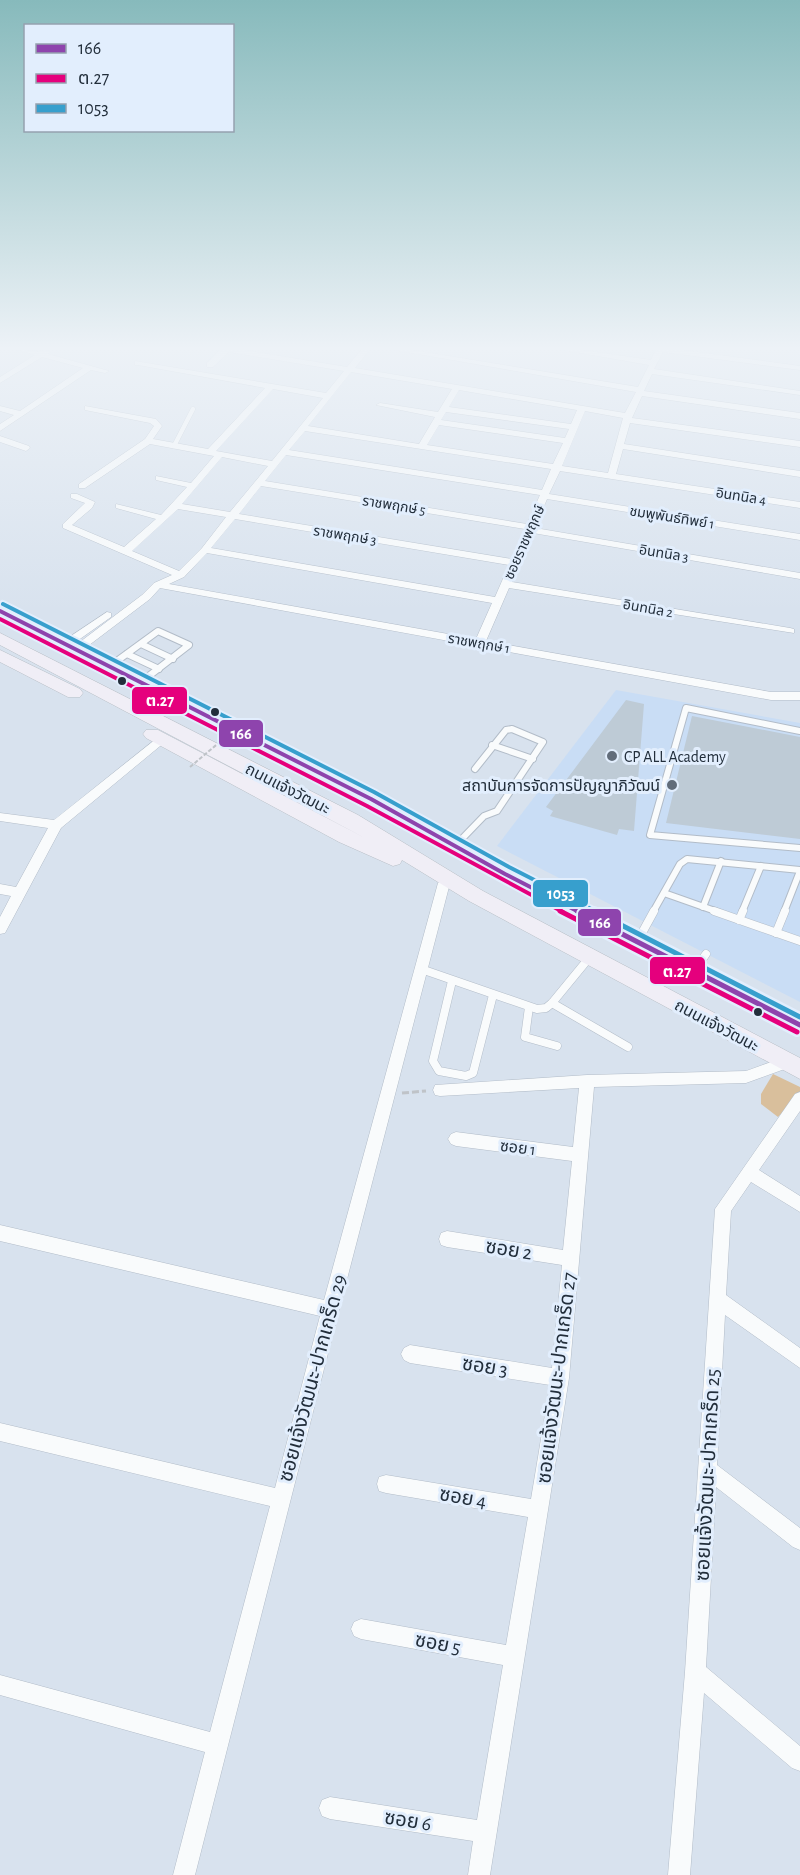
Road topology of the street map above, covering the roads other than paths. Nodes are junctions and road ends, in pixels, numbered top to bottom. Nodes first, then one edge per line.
1 (151, 436) edge
2 (180, 436) edge
3 (229, 436) edge
4 (295, 436) edge
5 (359, 436) edge
6 (428, 436) edge
7 (547, 436) edge
8 (571, 436) edge
9 (622, 436) edge
10 (750, 436) edge
11 (0, 439) edge
12 (148, 441) junction
13 (569, 441) junction
14 (800, 444) edge
15 (174, 446) junction
16 (422, 446) junction
17 (619, 446) junction
18 (26, 448) dead end
19 (283, 452) junction
20 (214, 454) junction
21 (273, 464) junction
22 (557, 467) junction
23 (800, 474) edge
24 (610, 476) junction
25 (159, 478) dead end
26 (258, 483) junction
27 (82, 486) dead end
28 (194, 486) junction
29 (545, 495) junction
30 (74, 496) dead end
31 (800, 505) edge
32 (119, 506) dead end
33 (176, 506) junction
34 (232, 516) junction
35 (162, 518) junction
36 (530, 529) junction
37 (800, 537) edge
38 (206, 550) junction
39 (126, 551) junction
40 (515, 563) junction
41 (180, 575) junction
42 (800, 576) edge
43 (506, 584) junction
44 (155, 587) junction
45 (498, 601) junction
46 (0, 611) edge
47 (0, 625) edge
48 (790, 631) dead end
49 (0, 638) edge
50 (480, 643) junction
51 (141, 644) junction
52 (71, 647) junction
53 (127, 654) junction
54 (0, 655) edge
55 (173, 658) junction
56 (110, 666) junction
57 (159, 669) junction
58 (141, 682) junction
59 (800, 696) edge
60 (161, 716) junction
61 (800, 731) edge
62 (161, 739) junction
63 (492, 746) junction
64 (533, 759) junction
65 (475, 769) dead end
66 (0, 818) edge
67 (56, 825) junction
68 (454, 846) junction
69 (800, 848) edge
70 (721, 861) junction
71 (761, 866) junction
72 (800, 871) edge
73 (505, 874) junction
74 (444, 883) junction
75 (0, 889) edge
76 (19, 892) junction
77 (664, 893) junction
78 (476, 896) junction
79 (703, 907) junction
80 (739, 920) junction
81 (0, 929) edge
82 (776, 933) junction
83 (800, 941) edge
84 (637, 942) junction
85 (589, 958) junction
86 (421, 969) junction
87 (452, 981) junction
88 (493, 995) junction
89 (552, 1003) junction
90 (529, 1007) junction
91 (800, 1025) edge
92 (557, 1046) dead end
93 (628, 1047) dead end
94 (794, 1066) edge
95 (587, 1081) junction
96 (440, 1090) road end
97 (800, 1099) edge
98 (456, 1139) dead end
99 (580, 1155) junction
100 (749, 1172) junction
101 (800, 1205) edge
102 (0, 1233) edge
103 (447, 1239) dead end
104 (571, 1259) junction
105 (717, 1299) junction
106 (330, 1310) junction
107 (410, 1354) dead end
108 (800, 1359) edge
109 (560, 1378) junction
110 (0, 1432) edge
111 (707, 1469) junction
112 (386, 1484) dead end
113 (280, 1499) junction
114 (540, 1510) junction
115 (800, 1540) edge
116 (362, 1629) dead end
117 (515, 1657) junction
118 (695, 1672) junction
119 (0, 1685) edge
120 (217, 1744) junction
121 (800, 1760) edge
122 (330, 1808) dead end
123 (485, 1832) junction
124 (184, 1875) edge
125 (479, 1875) edge
126 (679, 1875) edge

1 - 12 street
2 - 15 lane
3 - 20 street
4 - 19 street
5 - 16 street, อินทนิล 4
6 - 16 street
7 - 13 street
8 - 13 street, ซอยราชพฤกษ์
9 - 17 street
10 - 14 street
11 - 18 street
12 - 15 street
12 - 27 street
13 - 22 street, ซอยราชพฤกษ์
15 - 20 street
16 - 22 street, อินทนิล 4
17 - 23 street
17 - 24 street
19 - 21 street
19 - 29 street, ชมพูพันธ์ทิพย์ 1
20 - 21 street
20 - 28 street
21 - 26 street
22 - 24 street, อินทนิล 4
22 - 29 street, ซอยราชพฤกษ์
24 - 31 street, อินทนิล 4
25 - 28 street
26 - 34 street
26 - 36 street, ราชพฤกษ์ 5
28 - 33 street
29 - 36 street, ซอยราชพฤกษ์
29 - 37 street, ชมพูพันธ์ทิพย์ 1
30 - 39 street
32 - 35 street
33 - 34 street, ราชพฤกษ์ 3
33 - 35 street
34 - 38 street
34 - 40 street, ราชพฤกษ์ 3
35 - 39 street
36 - 40 street, ซอยราชพฤกษ์
36 - 42 street, อินทนิล 3
38 - 41 street
38 - 45 street
39 - 41 street
40 - 43 street, ซอยราชพฤกษ์
41 - 44 street
43 - 45 street, ซอยราชพฤกษ์
43 - 48 street, อินทนิล 2
44 - 50 street, ราชพฤกษ์ 1
44 - 52 street
45 - 50 street, ซอยราชพฤกษ์
46 - 52 main road, ถนนแจ้งวัฒนะ
47 - 60 main road, ถนนแจ้งวัฒนะ
49 - 60 main road, ถนนแจ้งวัฒนะ
50 - 59 street, ราชพฤกษ์ 1
51 - 53 lane
51 - 55 lane
51 - 55 lane
52 - 56 main road, ถนนแจ้งวัฒนะ
53 - 56 lane
53 - 57 lane
54 - 62 main road, ถนนแจ้งวัฒนะ
55 - 57 lane
56 - 58 main road, ถนนแจ้งวัฒนะ
57 - 58 lane
58 - 68 main road, ถนนแจ้งวัฒนะ
60 - 73 main road, ถนนแจ้งวัฒนะ
60 - 78 main road, ถนนแจ้งวัฒนะ
61 - 69 lane
62 - 67 street
62 - 74 main road, ถนนแจ้งวัฒนะ
63 - 64 lane
63 - 64 lane
63 - 65 lane
64 - 68 lane
66 - 67 street
67 - 76 street
68 - 73 main road, ถนนแจ้งวัฒนะ
70 - 71 lane
70 - 77 lane
70 - 79 lane
71 - 72 lane
71 - 80 lane
72 - 82 lane
73 - 84 main road, ถนนแจ้งวัฒนะ
74 - 78 main road, ถนนแจ้งวัฒนะ
74 - 86 street, ซอยแจ้งวัฒนะ-ปากเกร็ด 29
75 - 76 street
76 - 81 street
77 - 79 lane
77 - 84 lane
78 - 85 main road, ถนนแจ้งวัฒนะ
79 - 80 lane
80 - 82 lane
82 - 83 lane
84 - 91 main road, ถนนแจ้งวัฒนะ
85 - 89 lane
85 - 94 main road, ถนนแจ้งวัฒนะ
86 - 87 lane
86 - 106 street, ซอยแจ้งวัฒนะ-ปากเกร็ด 29
87 - 88 lane
87 - 88 lane
88 - 90 lane
89 - 90 lane
89 - 93 lane
90 - 92 lane
94 - 95 street
95 - 96 street
95 - 99 street, ซอยแจ้งวัฒนะ-ปากเกร็ด 27
97 - 100 street, ซอยแจ้งวัฒนะ-ปากเกร็ด 25
98 - 99 street, ซอย 1
99 - 104 street, ซอยแจ้งวัฒนะ-ปากเกร็ด 27
100 - 101 street
100 - 105 street, ซอยแจ้งวัฒนะ-ปากเกร็ด 25
102 - 106 street
103 - 104 street, ซอย 2
104 - 109 street, ซอยแจ้งวัฒนะ-ปากเกร็ด 27
105 - 108 street
105 - 111 street, ซอยแจ้งวัฒนะ-ปากเกร็ด 25
106 - 113 street, ซอยแจ้งวัฒนะ-ปากเกร็ด 29
107 - 109 street, ซอย 3
109 - 114 street, ซอยแจ้งวัฒนะ-ปากเกร็ด 27
110 - 113 street
111 - 115 street
111 - 118 street, ซอยแจ้งวัฒนะ-ปากเกร็ด 25
112 - 114 street, ซอย 4
113 - 120 street, ซอยแจ้งวัฒนะ-ปากเกร็ด 29
114 - 117 street, ซอยแจ้งวัฒนะ-ปากเกร็ด 27
116 - 117 street, ซอย 5
117 - 123 street, ซอยแจ้งวัฒนะ-ปากเกร็ด 27
118 - 121 street
118 - 126 street, ซอยแจ้งวัฒนะ-ปากเกร็ด 25
119 - 120 street
120 - 124 street, ซอยแจ้งวัฒนะ-ปากเกร็ด 29
122 - 123 street, ซอย 6
123 - 125 street, ซอยแจ้งวัฒนะ-ปากเกร็ด 27

